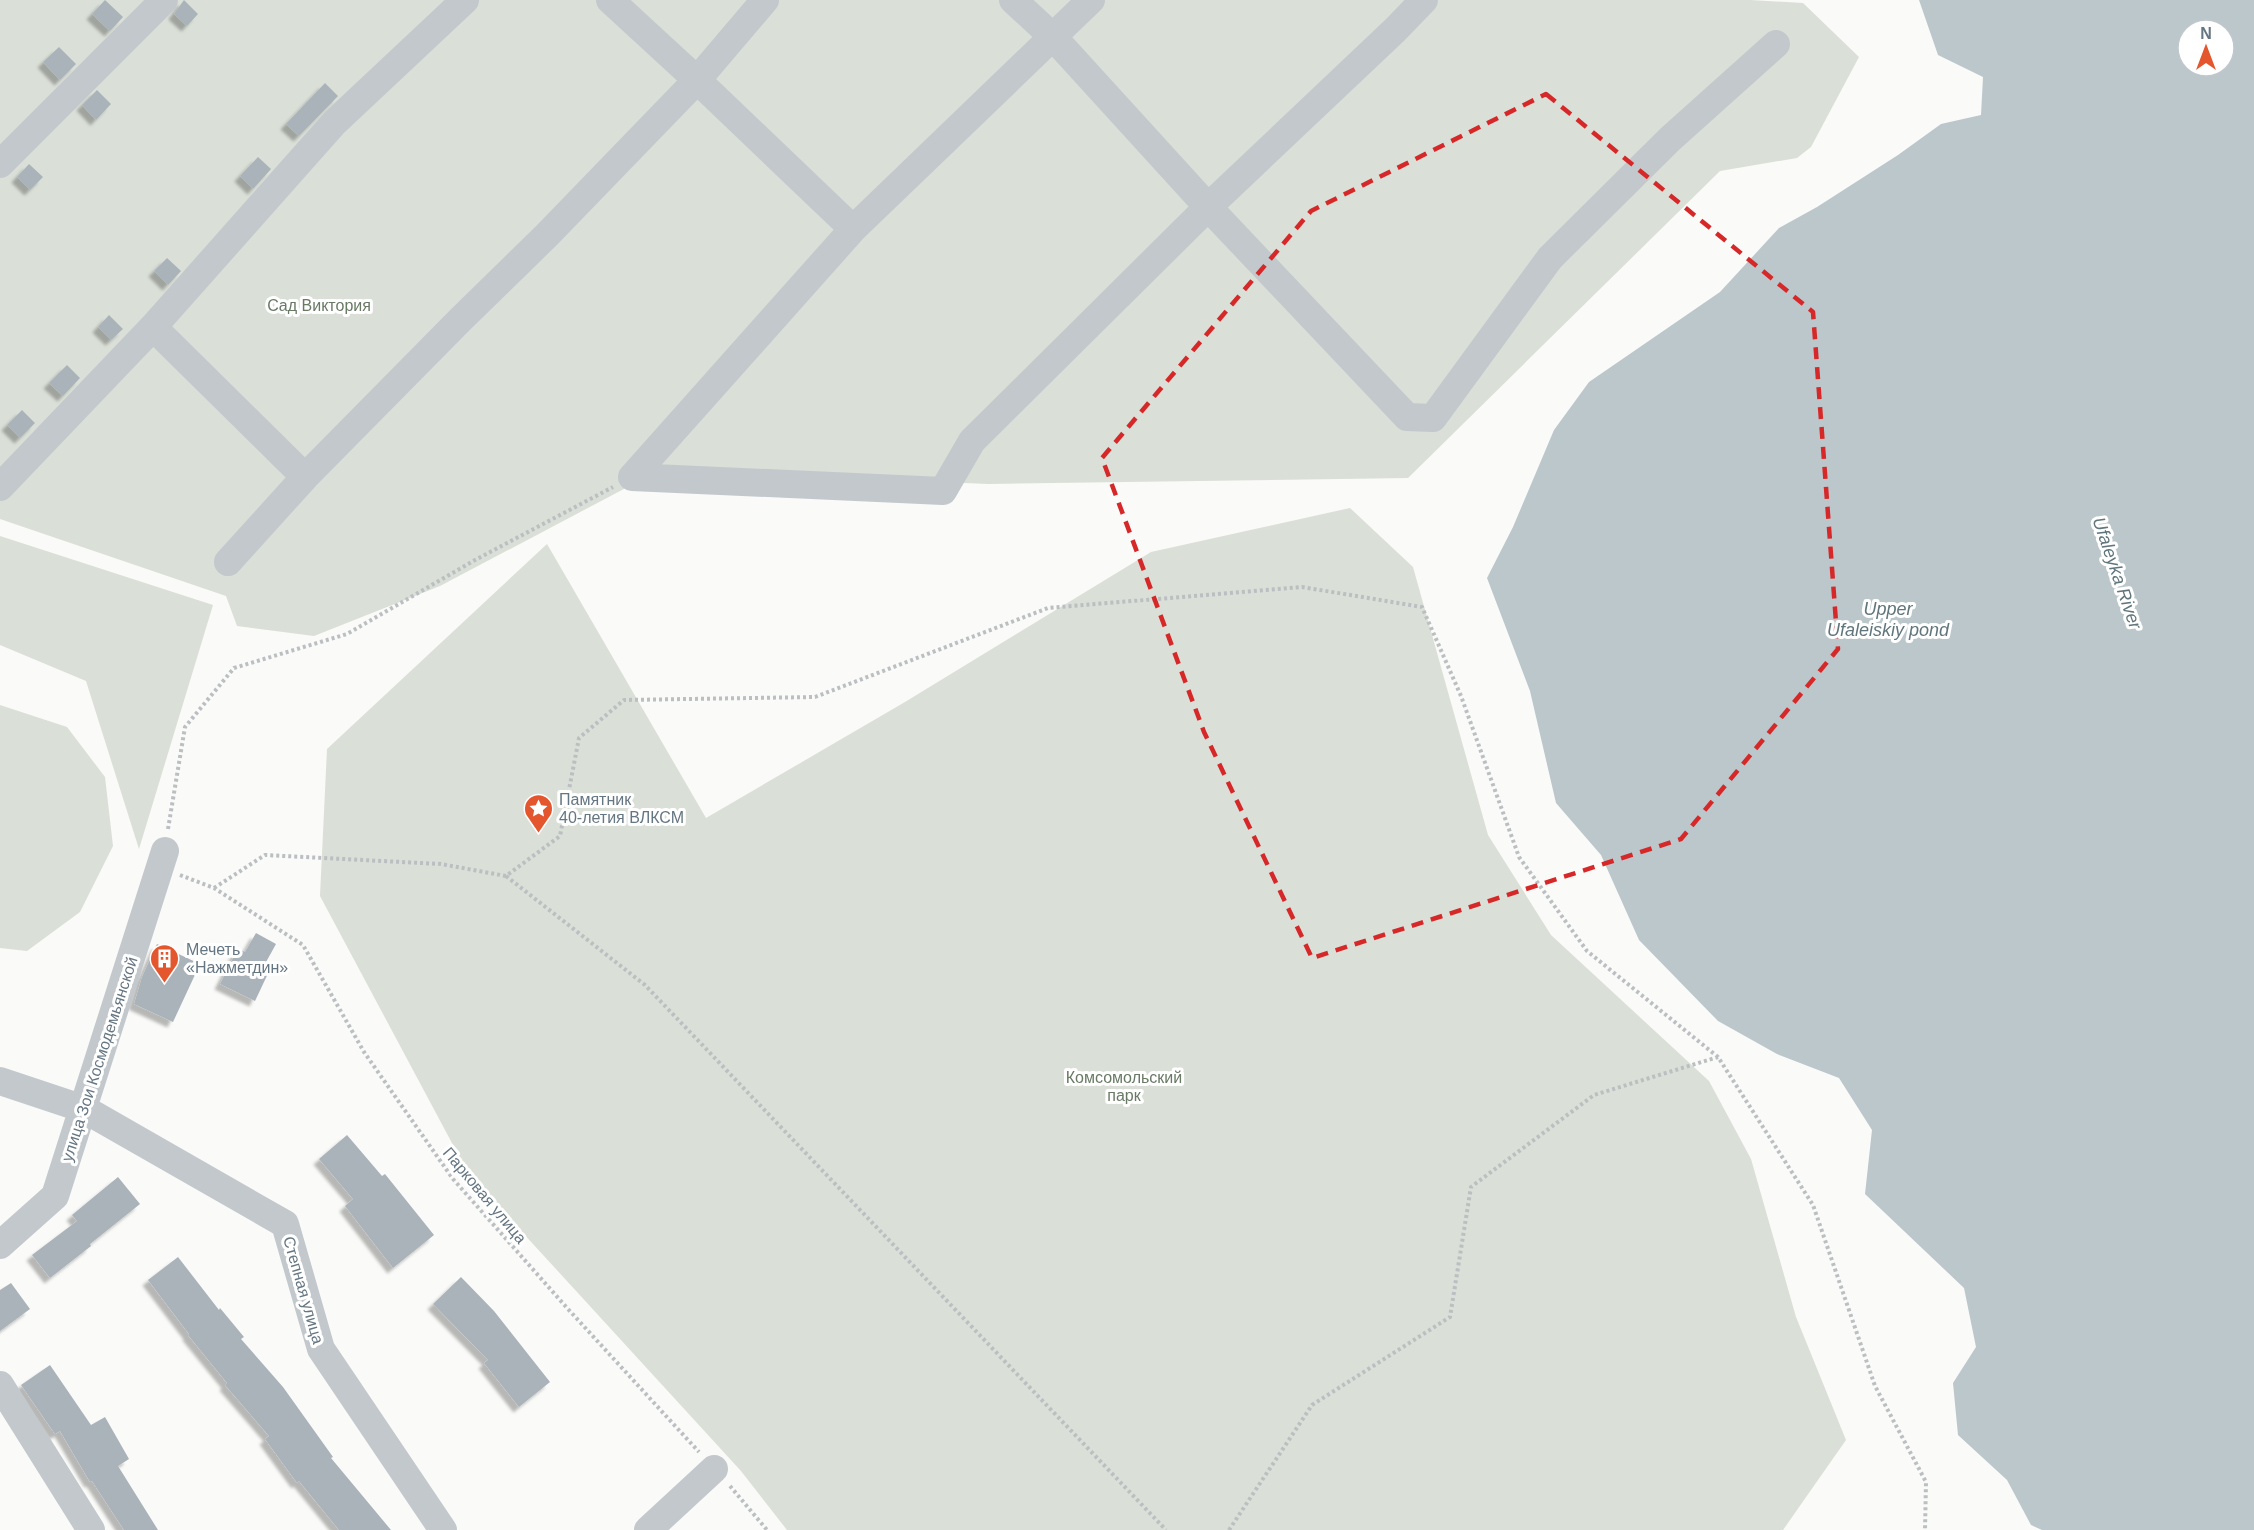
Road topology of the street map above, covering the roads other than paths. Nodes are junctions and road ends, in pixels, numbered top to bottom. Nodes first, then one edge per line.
1 (164, 0) edge
2 (465, 0) edge
3 (610, 0) edge
4 (765, 0) edge
5 (1013, 0) edge
6 (1091, 0) edge
7 (1424, 0) edge
8 (1054, 38) junction
9 (1776, 44) dead end
10 (697, 80) junction
11 (0, 164) edge
12 (1208, 207) junction
13 (853, 229) junction
14 (153, 327) junction
15 (305, 477) junction
16 (0, 486) edge
17 (228, 562) dead end
18 (162, 860) road end
19 (0, 1082) edge
20 (84, 1109) junction
21 (0, 1245) edge
22 (0, 1385) edge
23 (714, 1469) road end
24 (91, 1530) edge
25 (443, 1530) edge
26 (648, 1530) edge

1 - 11 street
2 - 14 street
3 - 10 street
4 - 10 street
5 - 8 street
6 - 8 street
7 - 12 street
8 - 12 street
8 - 13 street
9 - 12 street
10 - 13 street
10 - 15 street
12 - 13 street
14 - 15 street
14 - 16 street
15 - 17 street
18 - 20 street, улица Зои Космодемьянской
19 - 20 street, Степная улица
20 - 21 street, улица Зои Космодемьянской
20 - 25 street, Степная улица
22 - 24 street
23 - 26 street

